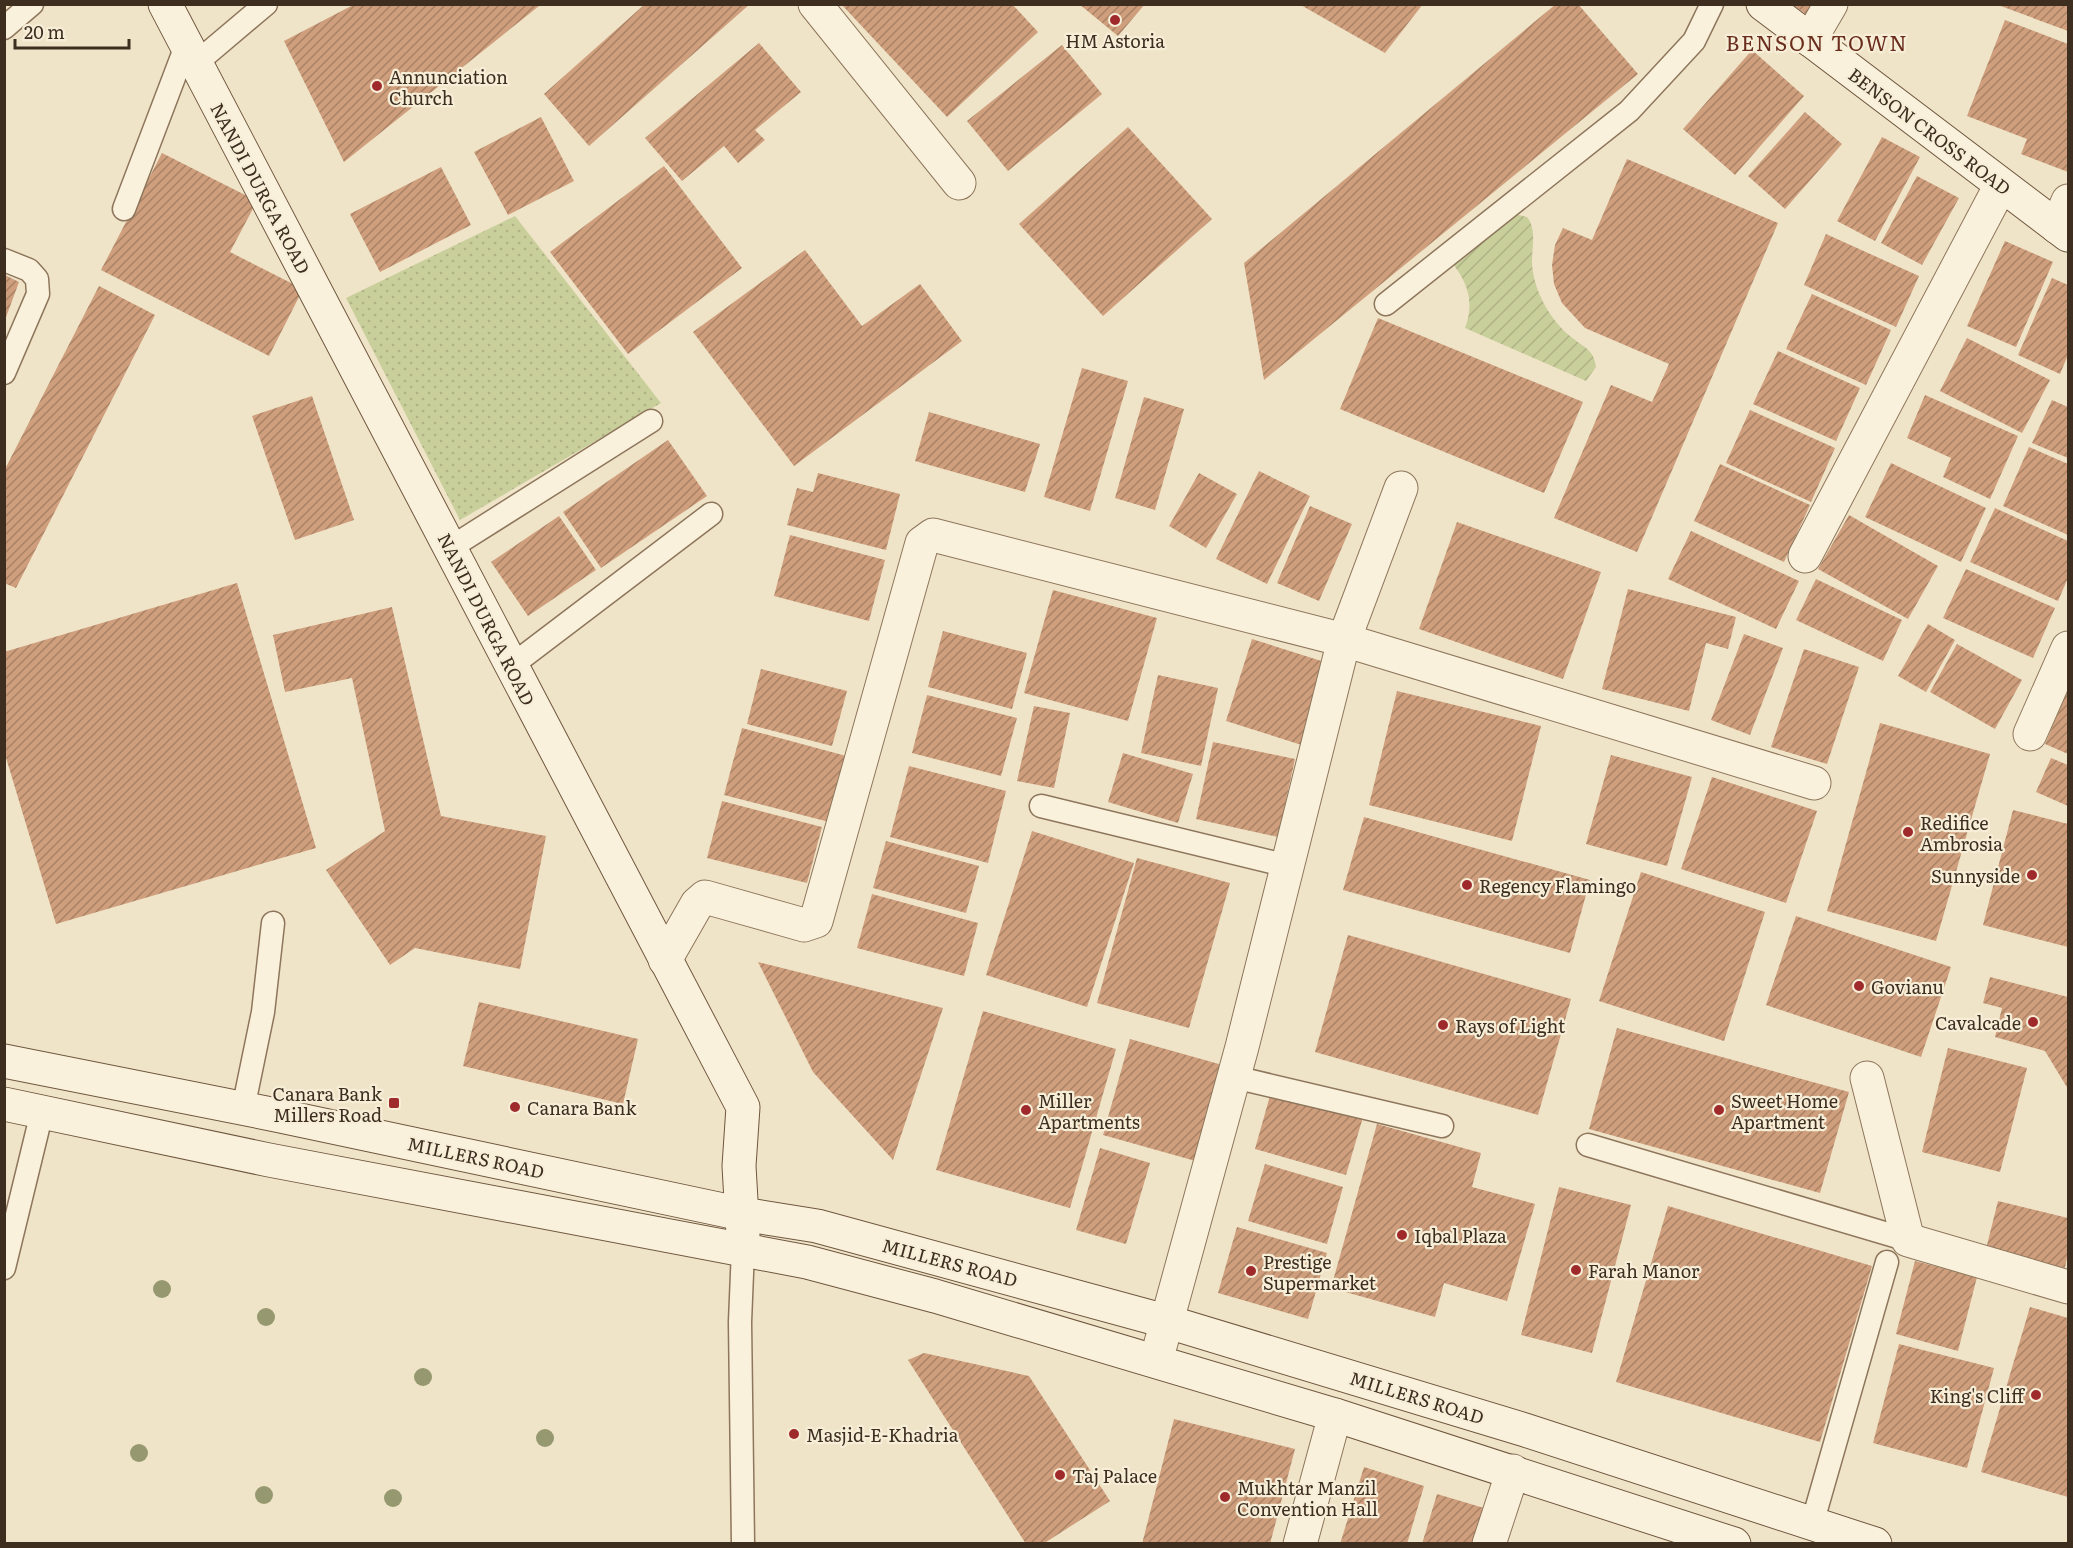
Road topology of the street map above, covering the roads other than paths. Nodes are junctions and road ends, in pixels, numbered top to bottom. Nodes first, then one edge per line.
1 (33, 4) edge
2 (165, 4) edge
3 (266, 4) edge
4 (815, 4) edge
5 (1712, 4) edge
6 (1763, 4) edge
7 (1831, 4) edge
8 (4, 28) edge
9 (1810, 40) junction
10 (191, 55) junction
11 (959, 183) dead end
12 (2001, 185) junction
13 (124, 209) dead end
14 (2065, 221) edge
15 (4, 260) edge
16 (1386, 304) dead end
17 (4, 373) edge
18 (651, 421) dead end
19 (1401, 488) dead end
20 (711, 514) dead end
21 (450, 548) junction
22 (1805, 556) dead end
23 (1344, 640) junction
24 (2068, 648) edge
25 (511, 666) junction
26 (2031, 734) dead end
27 (1814, 783) dead end
28 (1041, 806) dead end
29 (1288, 866) junction
30 (273, 922) dead end
31 (665, 960) junction
32 (4, 1061) edge
33 (1234, 1077) junction
34 (1867, 1078) dead end
35 (4, 1104) edge
36 (243, 1108) junction
37 (42, 1112) junction
38 (276, 1115) junction
39 (1442, 1126) dead end
40 (1588, 1145) dead end
41 (269, 1160) junction
42 (742, 1214) junction
43 (743, 1249) junction
44 (1898, 1251) junction
45 (4, 1268) edge
46 (2068, 1287) edge
47 (1165, 1321) junction
48 (1156, 1361) junction
49 (1335, 1415) junction
50 (1513, 1471) junction
51 (1812, 1524) junction
52 (1681, 1536) edge
53 (743, 1544) edge
54 (1300, 1544) edge
55 (1489, 1544) edge
56 (1734, 1544) edge
57 (1875, 1544) edge

1 - 8 lane
2 - 10 street, NANDI DURGA ROAD
3 - 10 lane
4 - 11 street
5 - 16 lane
6 - 9 street, BENSON CROSS ROAD
7 - 9 street
9 - 12 street, BENSON CROSS ROAD
10 - 13 lane
10 - 21 street, NANDI DURGA ROAD
12 - 14 street, BENSON CROSS ROAD
12 - 22 street
15 - 17 lane
18 - 21 lane
19 - 23 street
20 - 25 lane
21 - 25 street, NANDI DURGA ROAD
23 - 27 street
23 - 29 street
23 - 31 street
24 - 26 street
25 - 31 street, NANDI DURGA ROAD
28 - 29 lane
29 - 33 street
30 - 36 lane
31 - 42 street, NANDI DURGA ROAD
32 - 36 street, MILLERS ROAD
33 - 39 lane
33 - 47 street
34 - 44 street
35 - 37 street, MILLERS ROAD
36 - 38 street, MILLERS ROAD
37 - 41 street, MILLERS ROAD
37 - 45 lane
38 - 41 street
38 - 42 street, MILLERS ROAD
40 - 44 lane
41 - 43 street, MILLERS ROAD
42 - 43 street, NANDI DURGA ROAD
42 - 47 street, MILLERS ROAD
43 - 48 street, MILLERS ROAD
43 - 53 lane
44 - 46 street
44 - 51 lane
47 - 48 street
47 - 51 street, MILLERS ROAD
48 - 49 street, MILLERS ROAD
49 - 50 street, MILLERS ROAD
49 - 54 street
50 - 52 street, MILLERS ROAD
50 - 55 street
51 - 57 street, MILLERS ROAD
52 - 56 street, MILLERS ROAD

